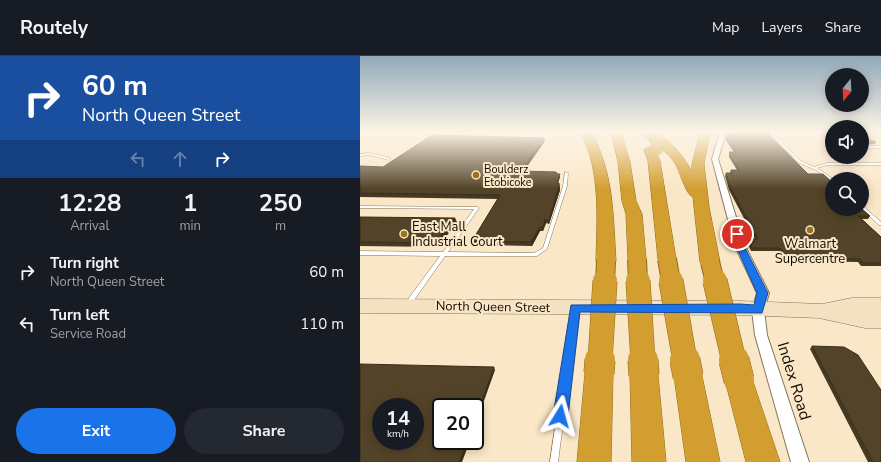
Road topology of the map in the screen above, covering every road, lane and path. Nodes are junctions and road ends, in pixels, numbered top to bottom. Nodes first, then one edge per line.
1 (595, 151) edge
2 (621, 151) edge
3 (631, 151) edge
4 (652, 151) edge
5 (653, 151) edge
6 (672, 151) edge
7 (701, 151) edge
8 (717, 151) edge
9 (789, 151) edge
10 (653, 154) junction
11 (360, 155) edge
12 (389, 159) dead end
13 (881, 164) edge
14 (813, 168) junction
15 (566, 173) dead end
16 (825, 176) edge
17 (360, 207) edge
18 (701, 207) junction
19 (869, 213) edge
20 (634, 214) junction
21 (881, 224) edge
22 (360, 252) edge
23 (445, 254) junction
24 (881, 305) edge
25 (360, 306) edge
26 (406, 307) junction
27 (575, 308) junction
28 (758, 310) junction
29 (819, 311) junction
30 (881, 320) edge
31 (554, 462) edge
32 (594, 462) edge
33 (649, 462) edge
34 (703, 462) edge
35 (763, 462) edge
36 (800, 462) edge

1 - 32 highway, bridge
2 - 20 highway
3 - 20 highway
4 - 10 highway
5 - 10 highway, bridge
6 - 18 highway
7 - 18 highway
8 - 28 street, Index Road
9 - 14 lane
10 - 34 highway, bridge
11 - 12 lane
13 - 14 lane
14 - 16 lane
15 - 23 lane
17 - 23 lane
18 - 35 highway, bridge
19 - 21 lane
20 - 33 highway, bridge
22 - 23 lane
23 - 26 lane
24 - 29 main road, North Queen Street
25 - 26 main road, North Queen Street
26 - 27 main road, North Queen Street
27 - 28 main road, North Queen Street
27 - 31 lane
28 - 29 main road, North Queen Street
28 - 36 street, Index Road
29 - 30 main road, North Queen Street

